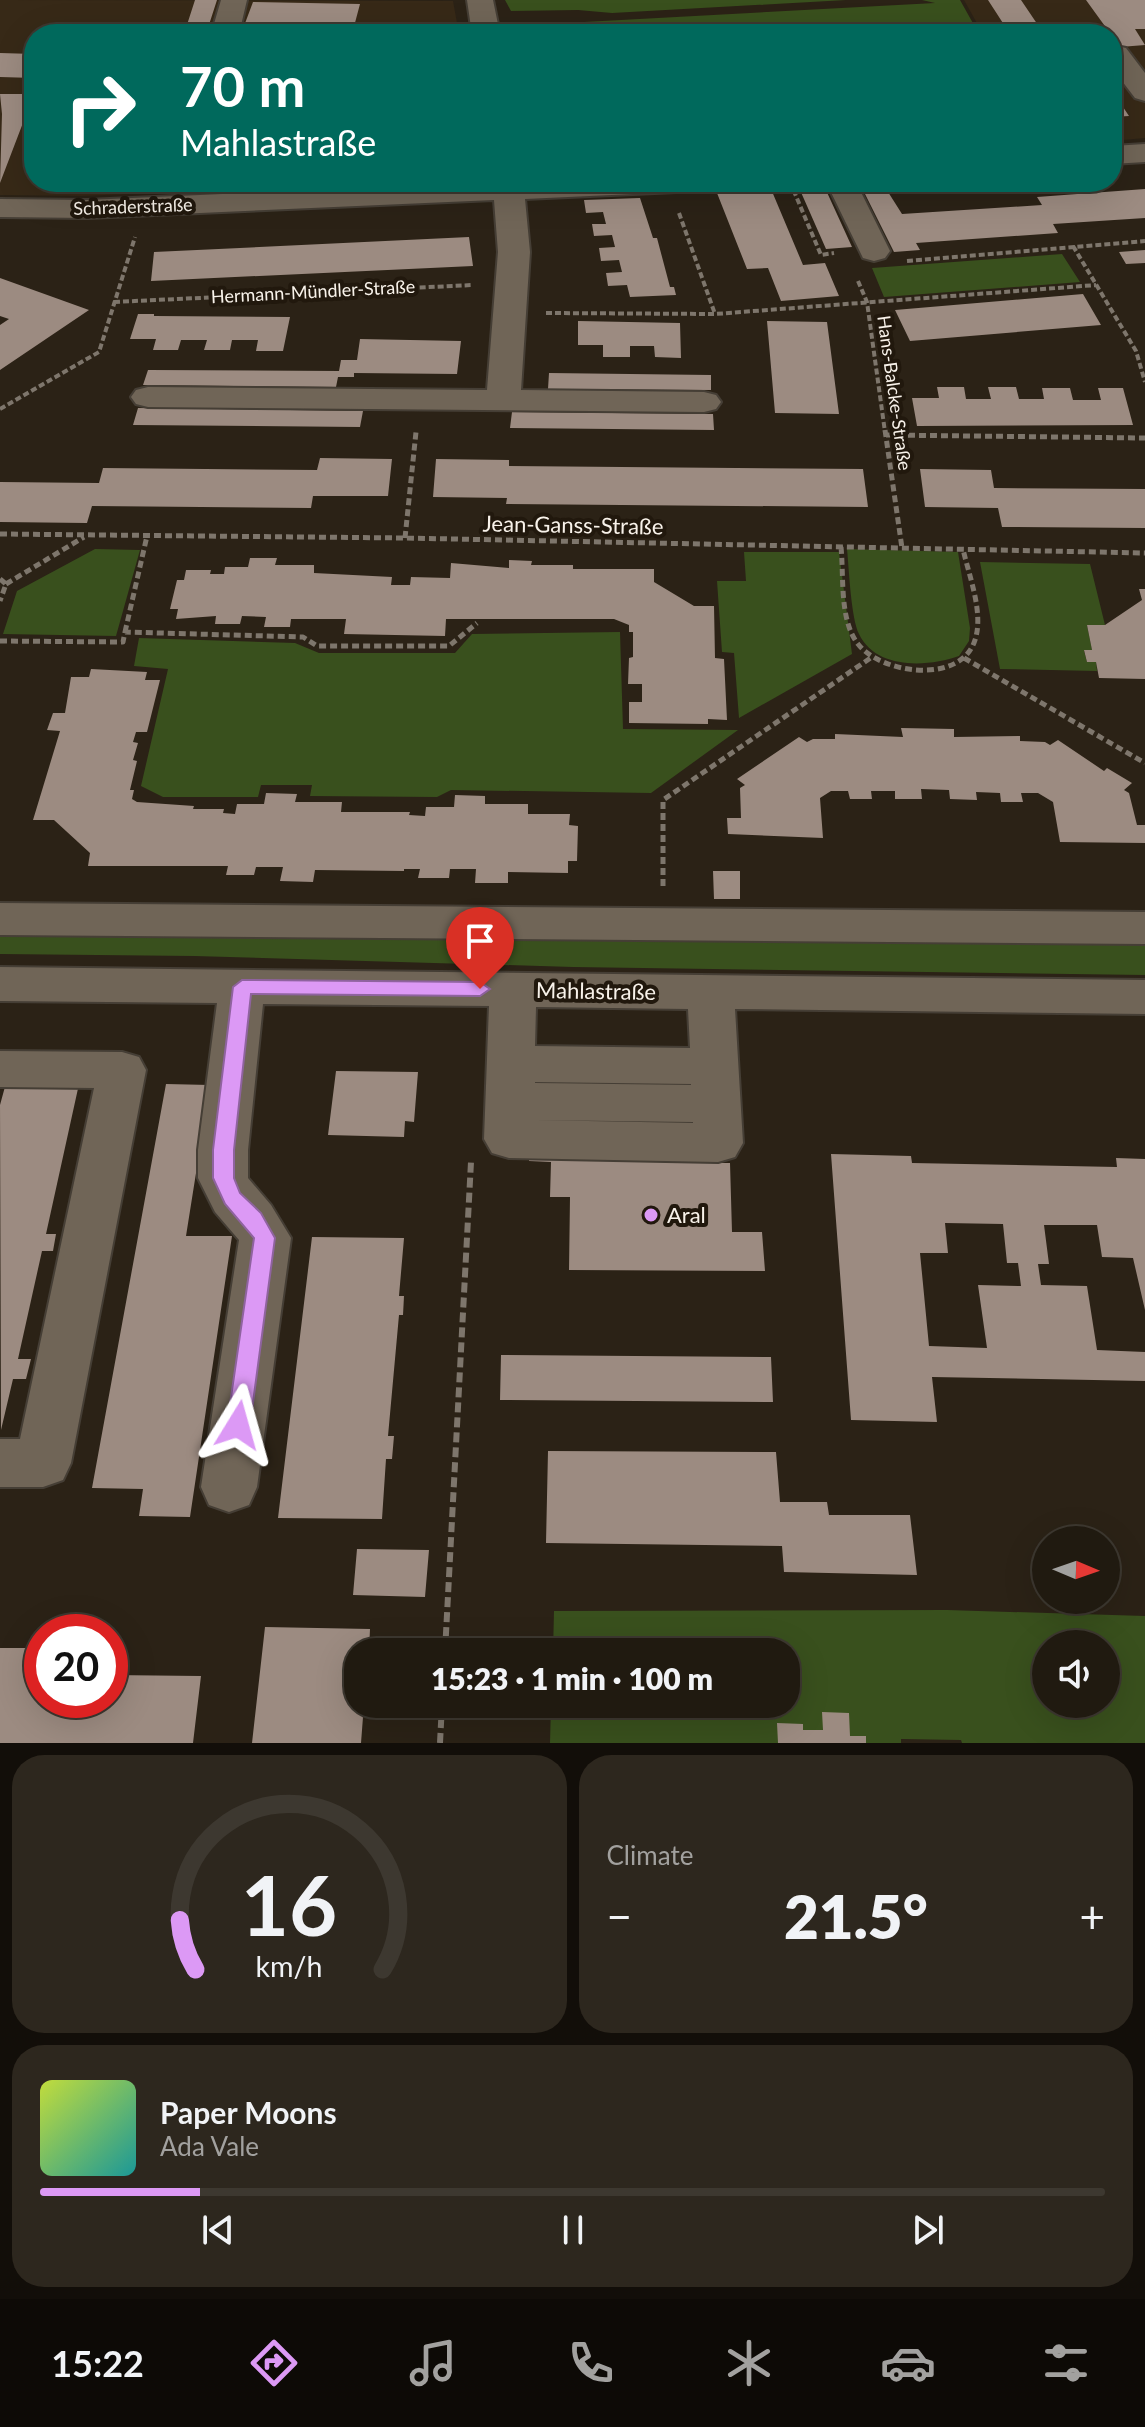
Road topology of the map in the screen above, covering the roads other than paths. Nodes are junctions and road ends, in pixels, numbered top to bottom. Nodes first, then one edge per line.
1 (234, 0) edge
2 (480, 0) edge
3 (228, 24) edge
4 (484, 24) edge
5 (1122, 62) edge
6 (1145, 92) edge
7 (1145, 153) edge
8 (1122, 154) edge
9 (417, 192) edge
10 (508, 192) edge
11 (845, 192) edge
12 (0, 208) edge
13 (872, 255) road end
14 (148, 397) dead end
15 (503, 400) junction
16 (704, 402) dead end
17 (0, 919) edge
18 (1145, 928) edge
19 (0, 984) edge
20 (242, 987) junction
21 (513, 990) junction
22 (711, 992) junction
23 (1145, 997) edge
24 (0, 1069) edge
25 (0, 1463) edge
26 (229, 1487) dead end

1 - 3 street
2 - 4 street
5 - 6 street
7 - 8 street
9 - 12 street, Schraderstraße
10 - 15 street
11 - 13 street
14 - 15 street
15 - 16 street
17 - 18 street
19 - 20 street, Mahlastraße
20 - 21 street, Mahlastraße
20 - 26 street
21 - 22 street, Mahlastraße
21 - 22 street
22 - 23 street, Mahlastraße
24 - 25 street

